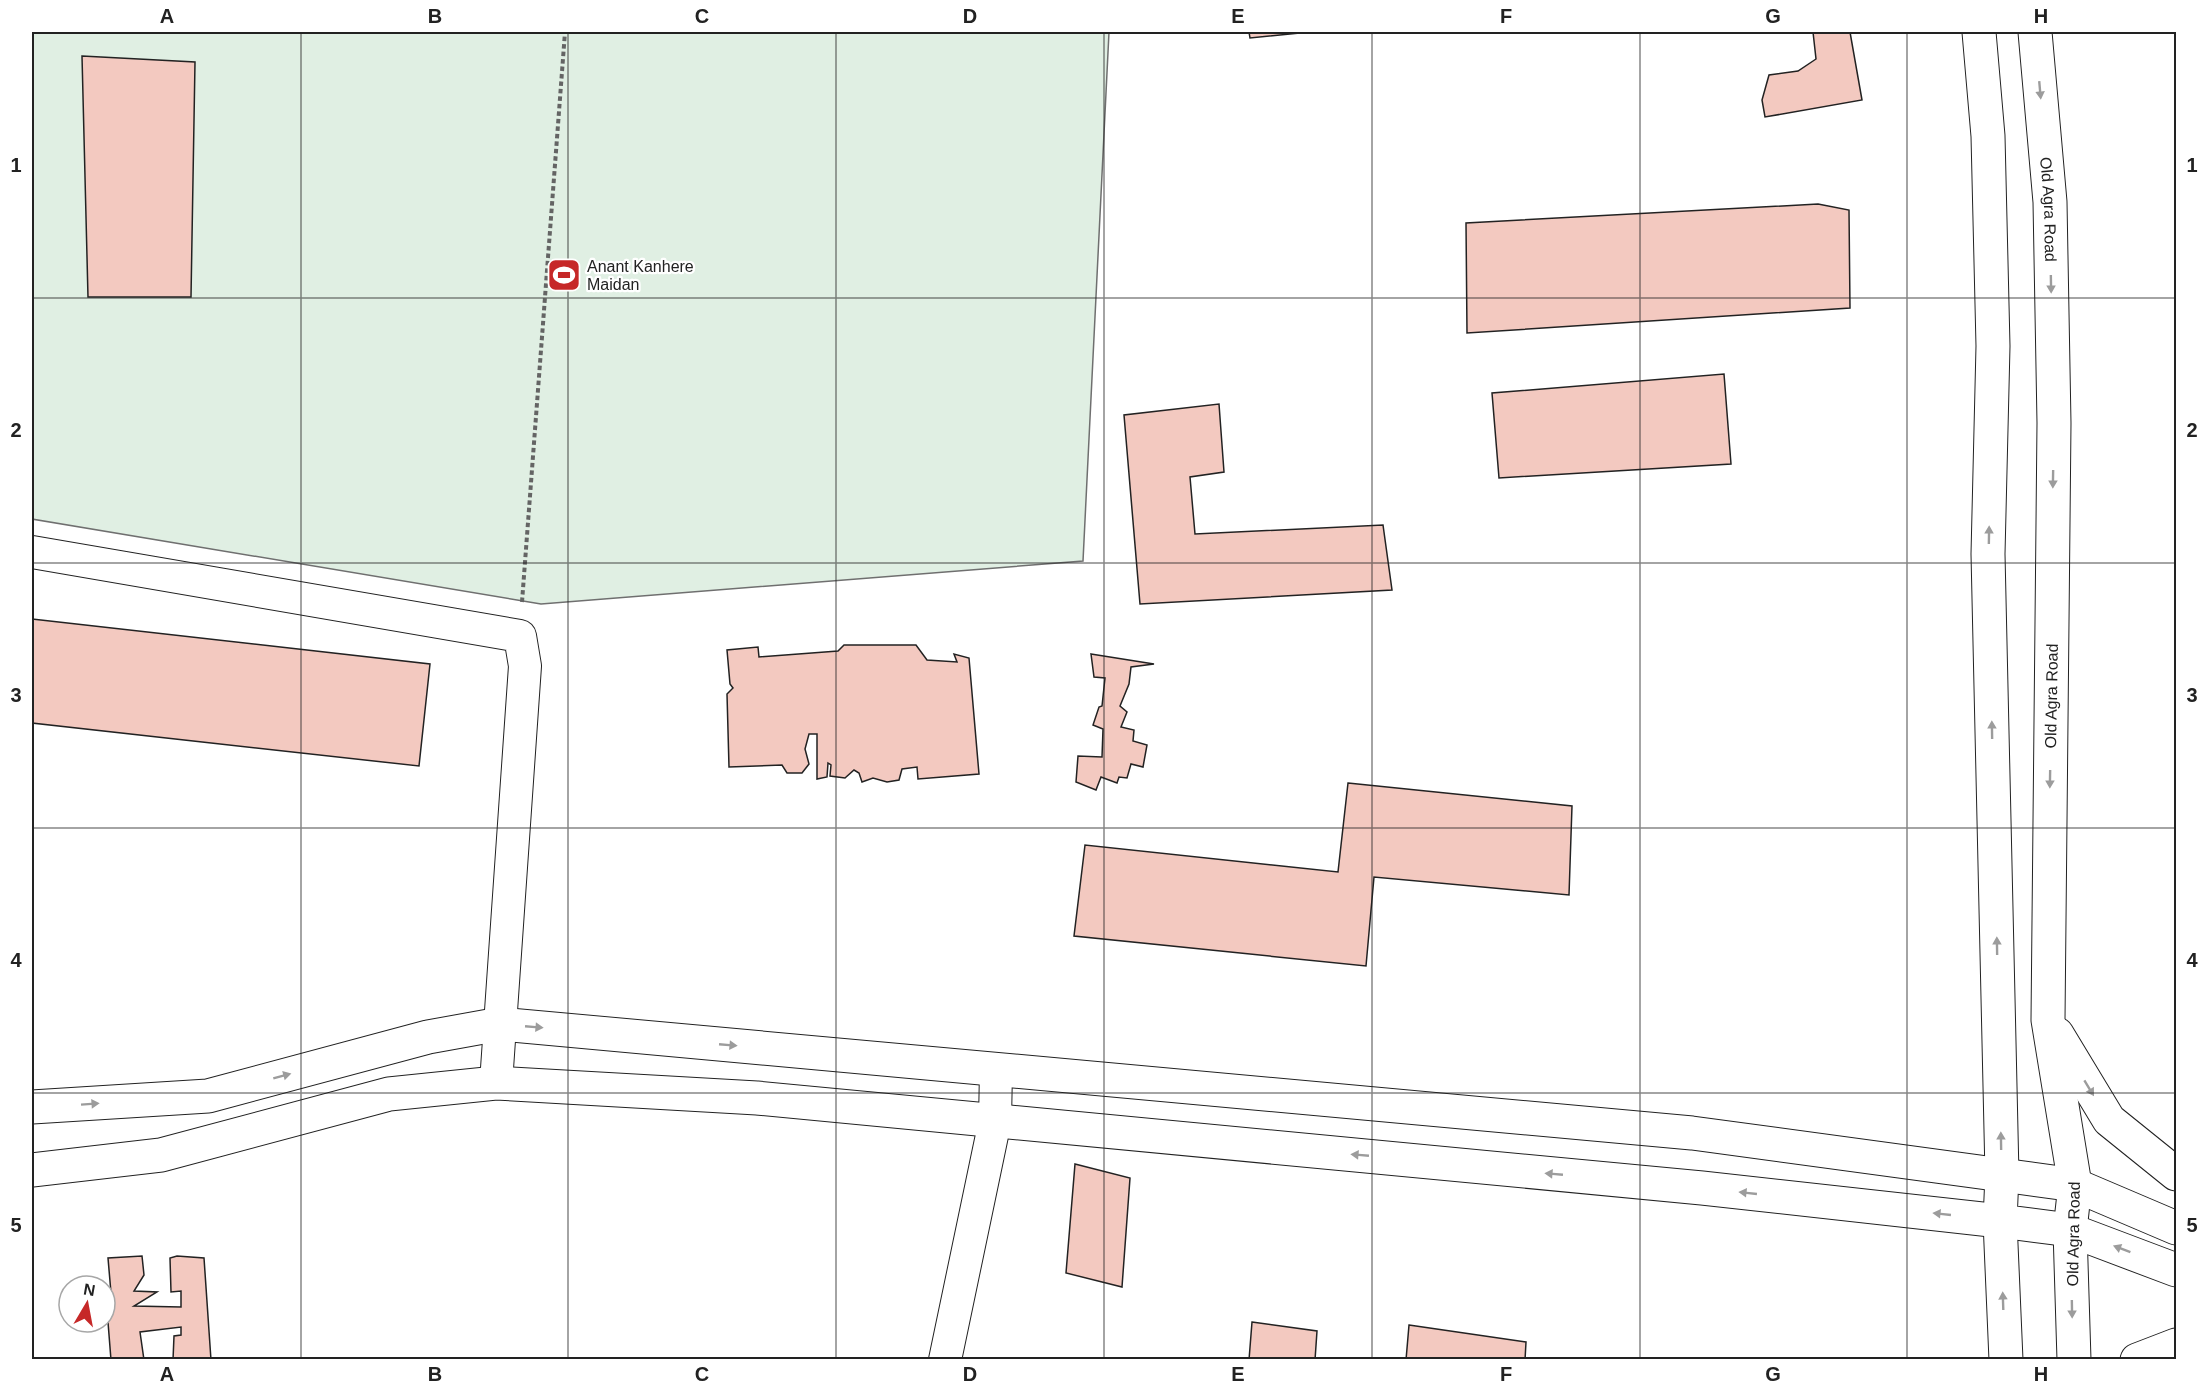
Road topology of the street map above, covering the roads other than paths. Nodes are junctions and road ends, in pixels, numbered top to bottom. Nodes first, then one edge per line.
1 (1979, 32) edge
2 (2035, 32) edge
3 (32, 552) edge
4 (2048, 1020) junction
5 (500, 1024) junction
6 (996, 1070) junction
7 (496, 1083) junction
8 (32, 1107) edge
9 (995, 1121) junction
10 (32, 1170) edge
11 (2176, 1174) edge
12 (2002, 1175) junction
13 (2075, 1185) junction
14 (2000, 1221) junction
15 (2176, 1228) edge
16 (2070, 1230) junction
17 (2176, 1270) edge
18 (2176, 1345) edge
19 (945, 1359) edge
20 (2006, 1359) edge
21 (2074, 1359) edge
22 (2138, 1359) edge

12 -> 1 main road
2 -> 4 main road, Old Agra Road
3 - 5 street
4 -> 11 main road
4 - 13 main road, Old Agra Road
5 -> 6 main road
5 - 7 street
8 -> 5 main road
6 - 9 street
6 - 12 main road
7 - 9 main road
7 - 10 main road
14 -> 9 main road
9 - 19 street
12 - 13 main road
12 - 14 main road
13 - 15 main road
13 - 16 main road, Old Agra Road
14 - 16 main road
20 -> 14 main road
17 -> 16 main road
16 -> 21 main road, Old Agra Road
18 - 22 main road

